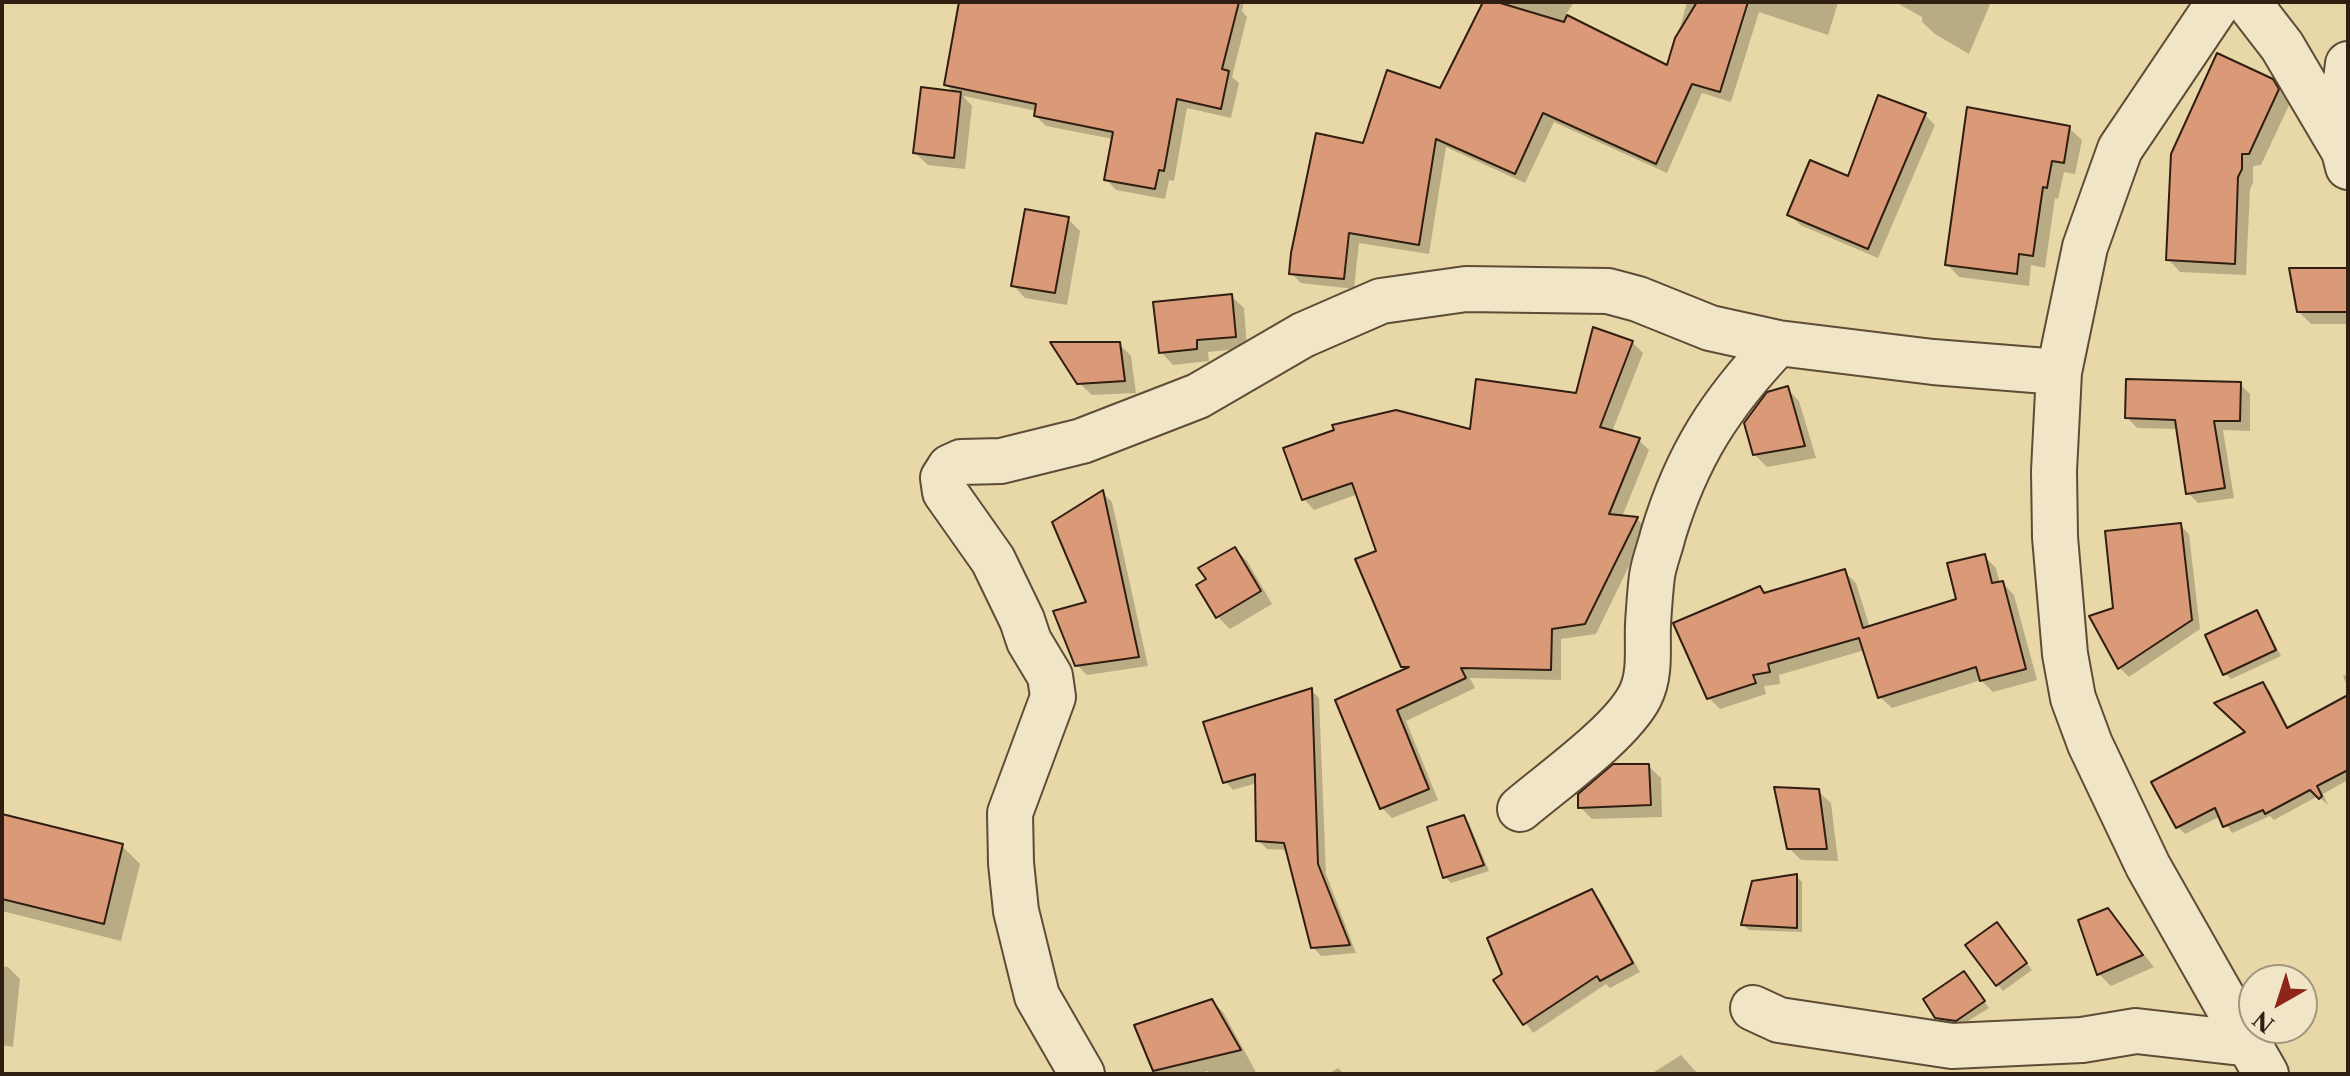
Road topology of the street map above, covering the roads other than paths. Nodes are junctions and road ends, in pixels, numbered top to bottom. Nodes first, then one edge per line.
1 (2219, 2) edge
2 (2248, 2) edge
3 (2348, 64) edge
4 (2346, 159) edge
5 (1778, 343) junction
6 (2059, 372) junction
7 (1520, 809) dead end
8 (1753, 1008) dead end
9 (2258, 1059) edge
10 (1082, 1074) edge

1 - 6 street
2 - 4 street
3 - 4 street
5 - 6 street
5 - 7 street
5 - 10 street
6 - 9 street
8 - 9 street

